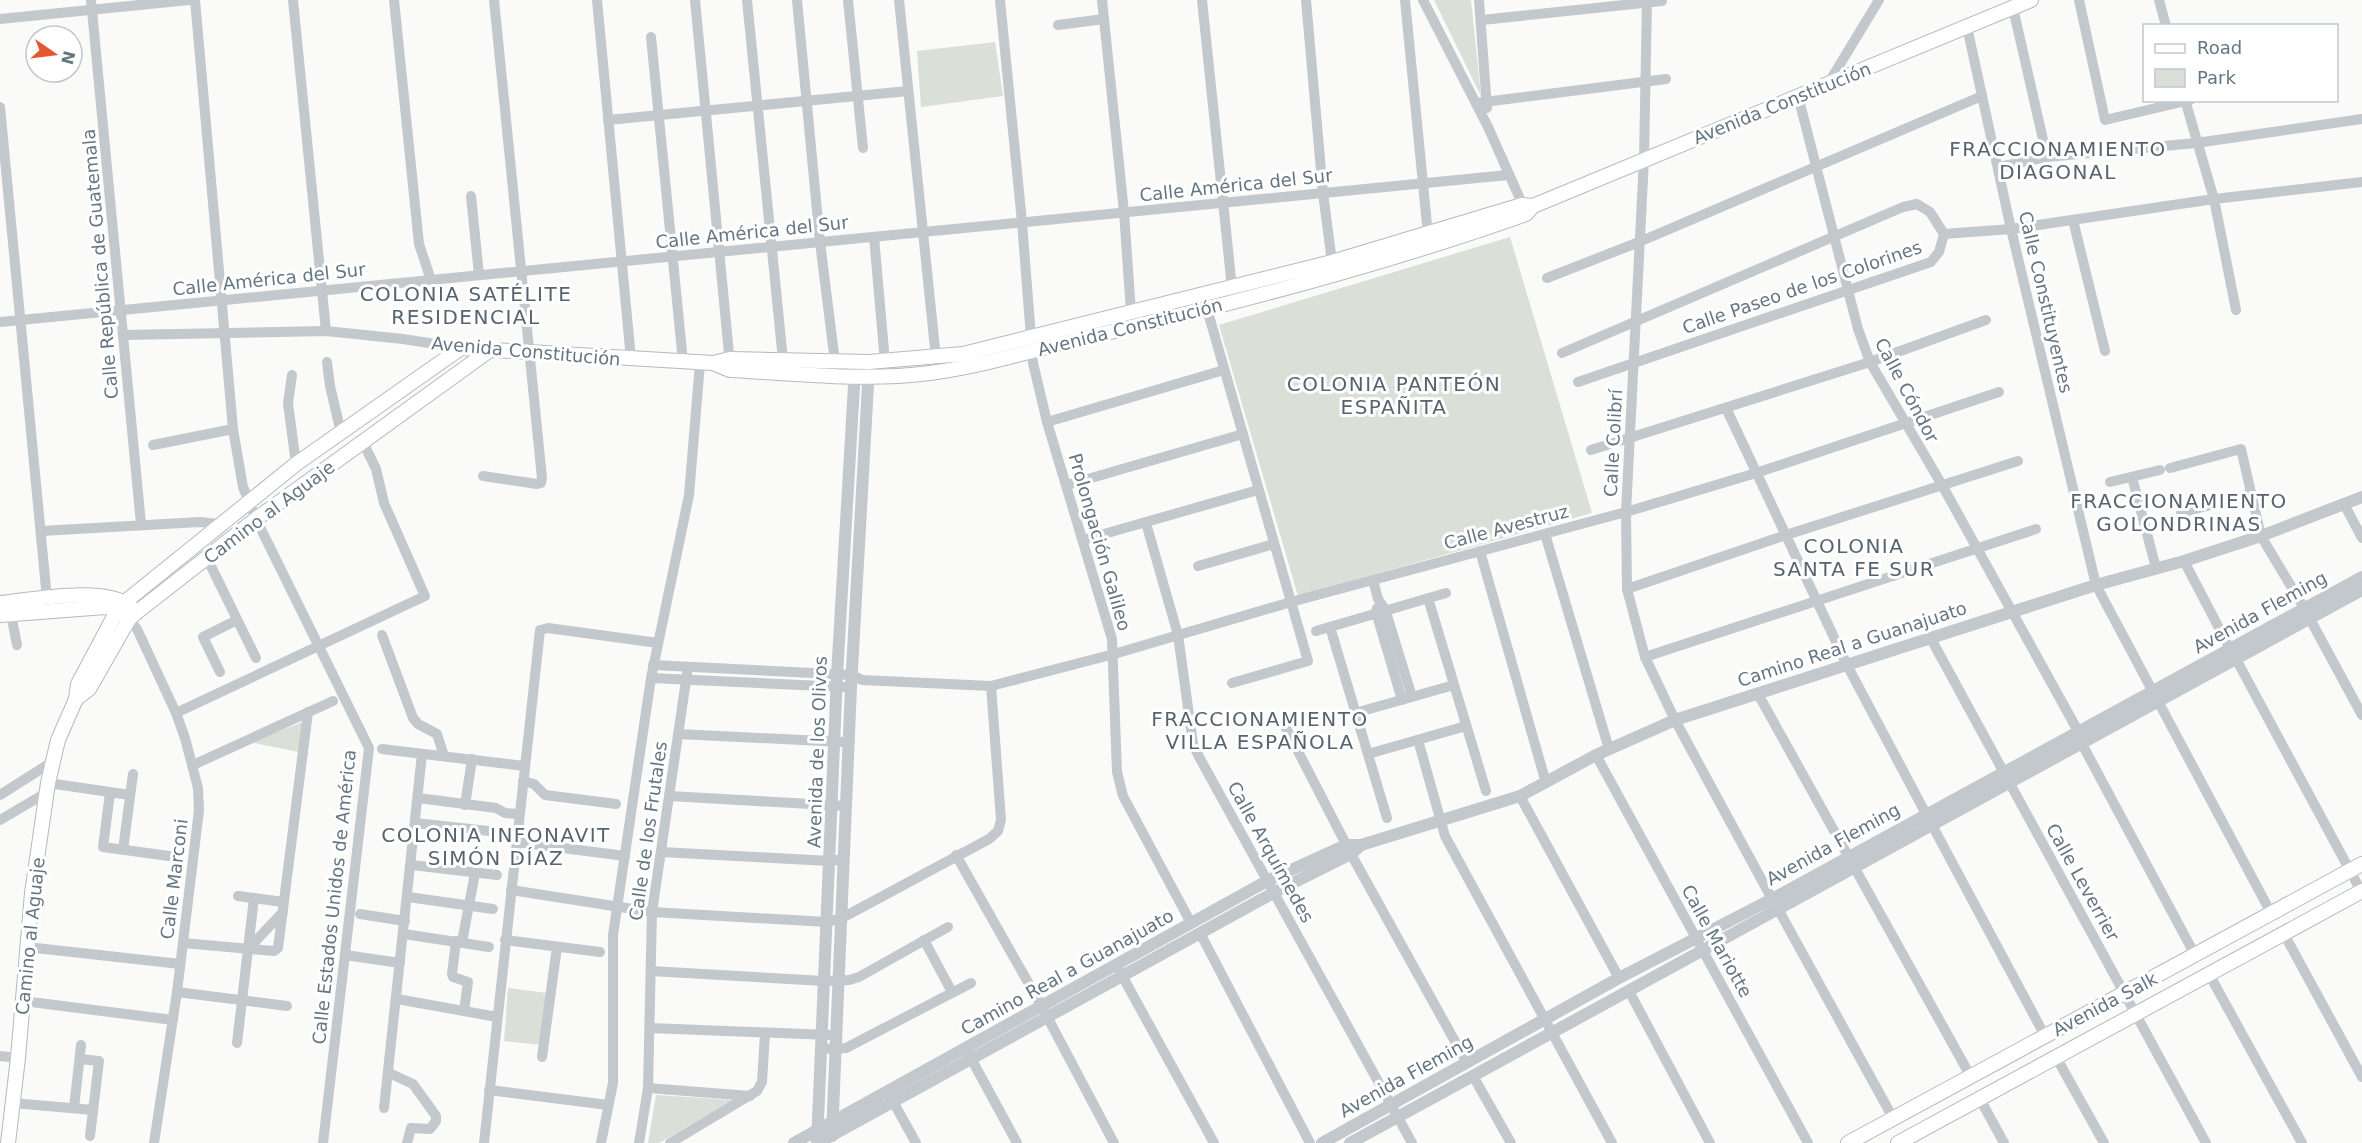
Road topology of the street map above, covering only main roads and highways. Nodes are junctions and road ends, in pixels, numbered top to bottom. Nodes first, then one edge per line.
1 (2031, 0) edge
2 (1527, 208) junction
3 (461, 348) joint
4 (489, 350) junction
5 (730, 364) junction
6 (862, 369) junction
7 (0, 603) edge
8 (129, 614) junction
9 (5, 615) edge
10 (2356, 868) edge
11 (2362, 892) edge
12 (1902, 1142) edge
13 (8, 1143) edge
14 (1848, 1143) edge

1 - 2 main road, Avenida Constitución
2 - 6 main road, Avenida Constitución
2 - 6 main road, Avenida Constitución
3 - 4 main road, Avenida Constitución
3 - 8 main road, Camino al Aguaje
4 - 5 main road, Avenida Constitución
4 - 8 main road, Camino al Aguaje
5 - 6 main road, Avenida Constitución
5 - 6 main road, Avenida Constitución
7 - 8 main road
8 - 9 main road
8 - 13 main road, Camino al Aguaje
10 - 14 main road, Avenida Salk
11 - 12 main road, Avenida Salk

